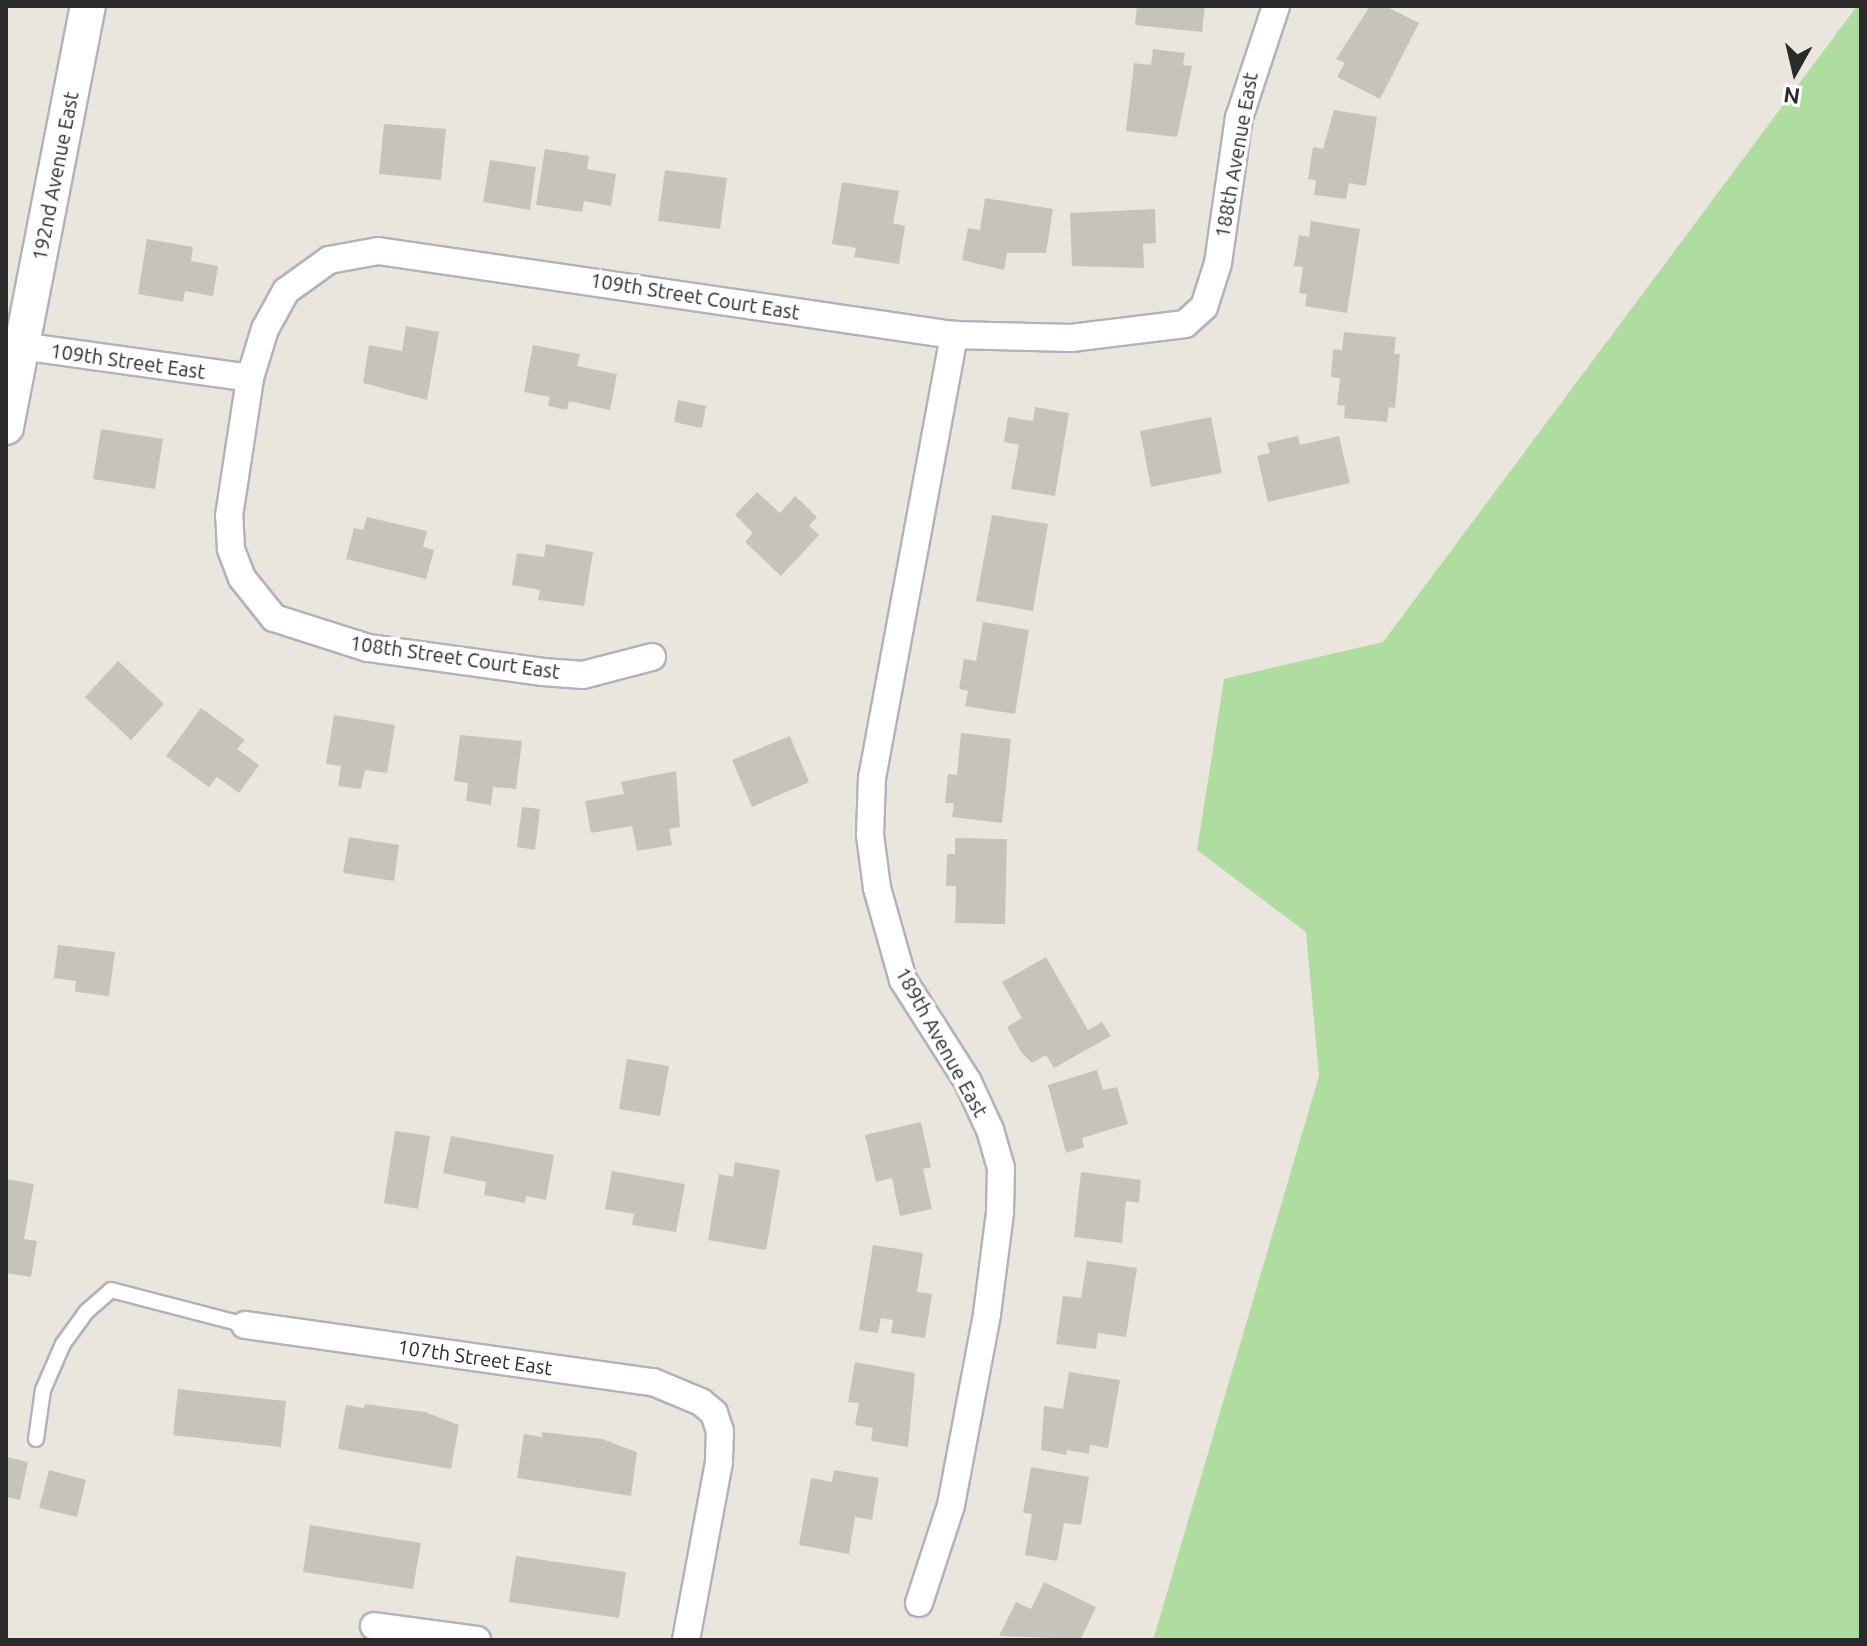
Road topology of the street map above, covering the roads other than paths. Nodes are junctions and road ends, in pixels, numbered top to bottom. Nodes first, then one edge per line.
1 (88, 6) edge
2 (1276, 6) edge
3 (1204, 307) joint
4 (954, 335) junction
5 (14, 346) edge
6 (250, 378) junction
7 (6, 427) edge
8 (652, 657) dead end
9 (245, 1325) joint
10 (36, 1439) dead end
11 (919, 1603) dead end
12 (374, 1626) dead end
13 (477, 1640) edge
14 (686, 1640) edge

1 - 5 street, 192nd Avenue East
2 - 3 street, 188th Avenue East
3 - 4 street, 109th Street Court East
4 - 6 street, 109th Street Court East
4 - 11 street, 189th Avenue East
5 - 6 street, 109th Street East
5 - 7 street, 192nd Avenue East
6 - 8 street, 108th Street Court East
9 - 10 lane
9 - 14 street, 107th Street East
12 - 13 street

